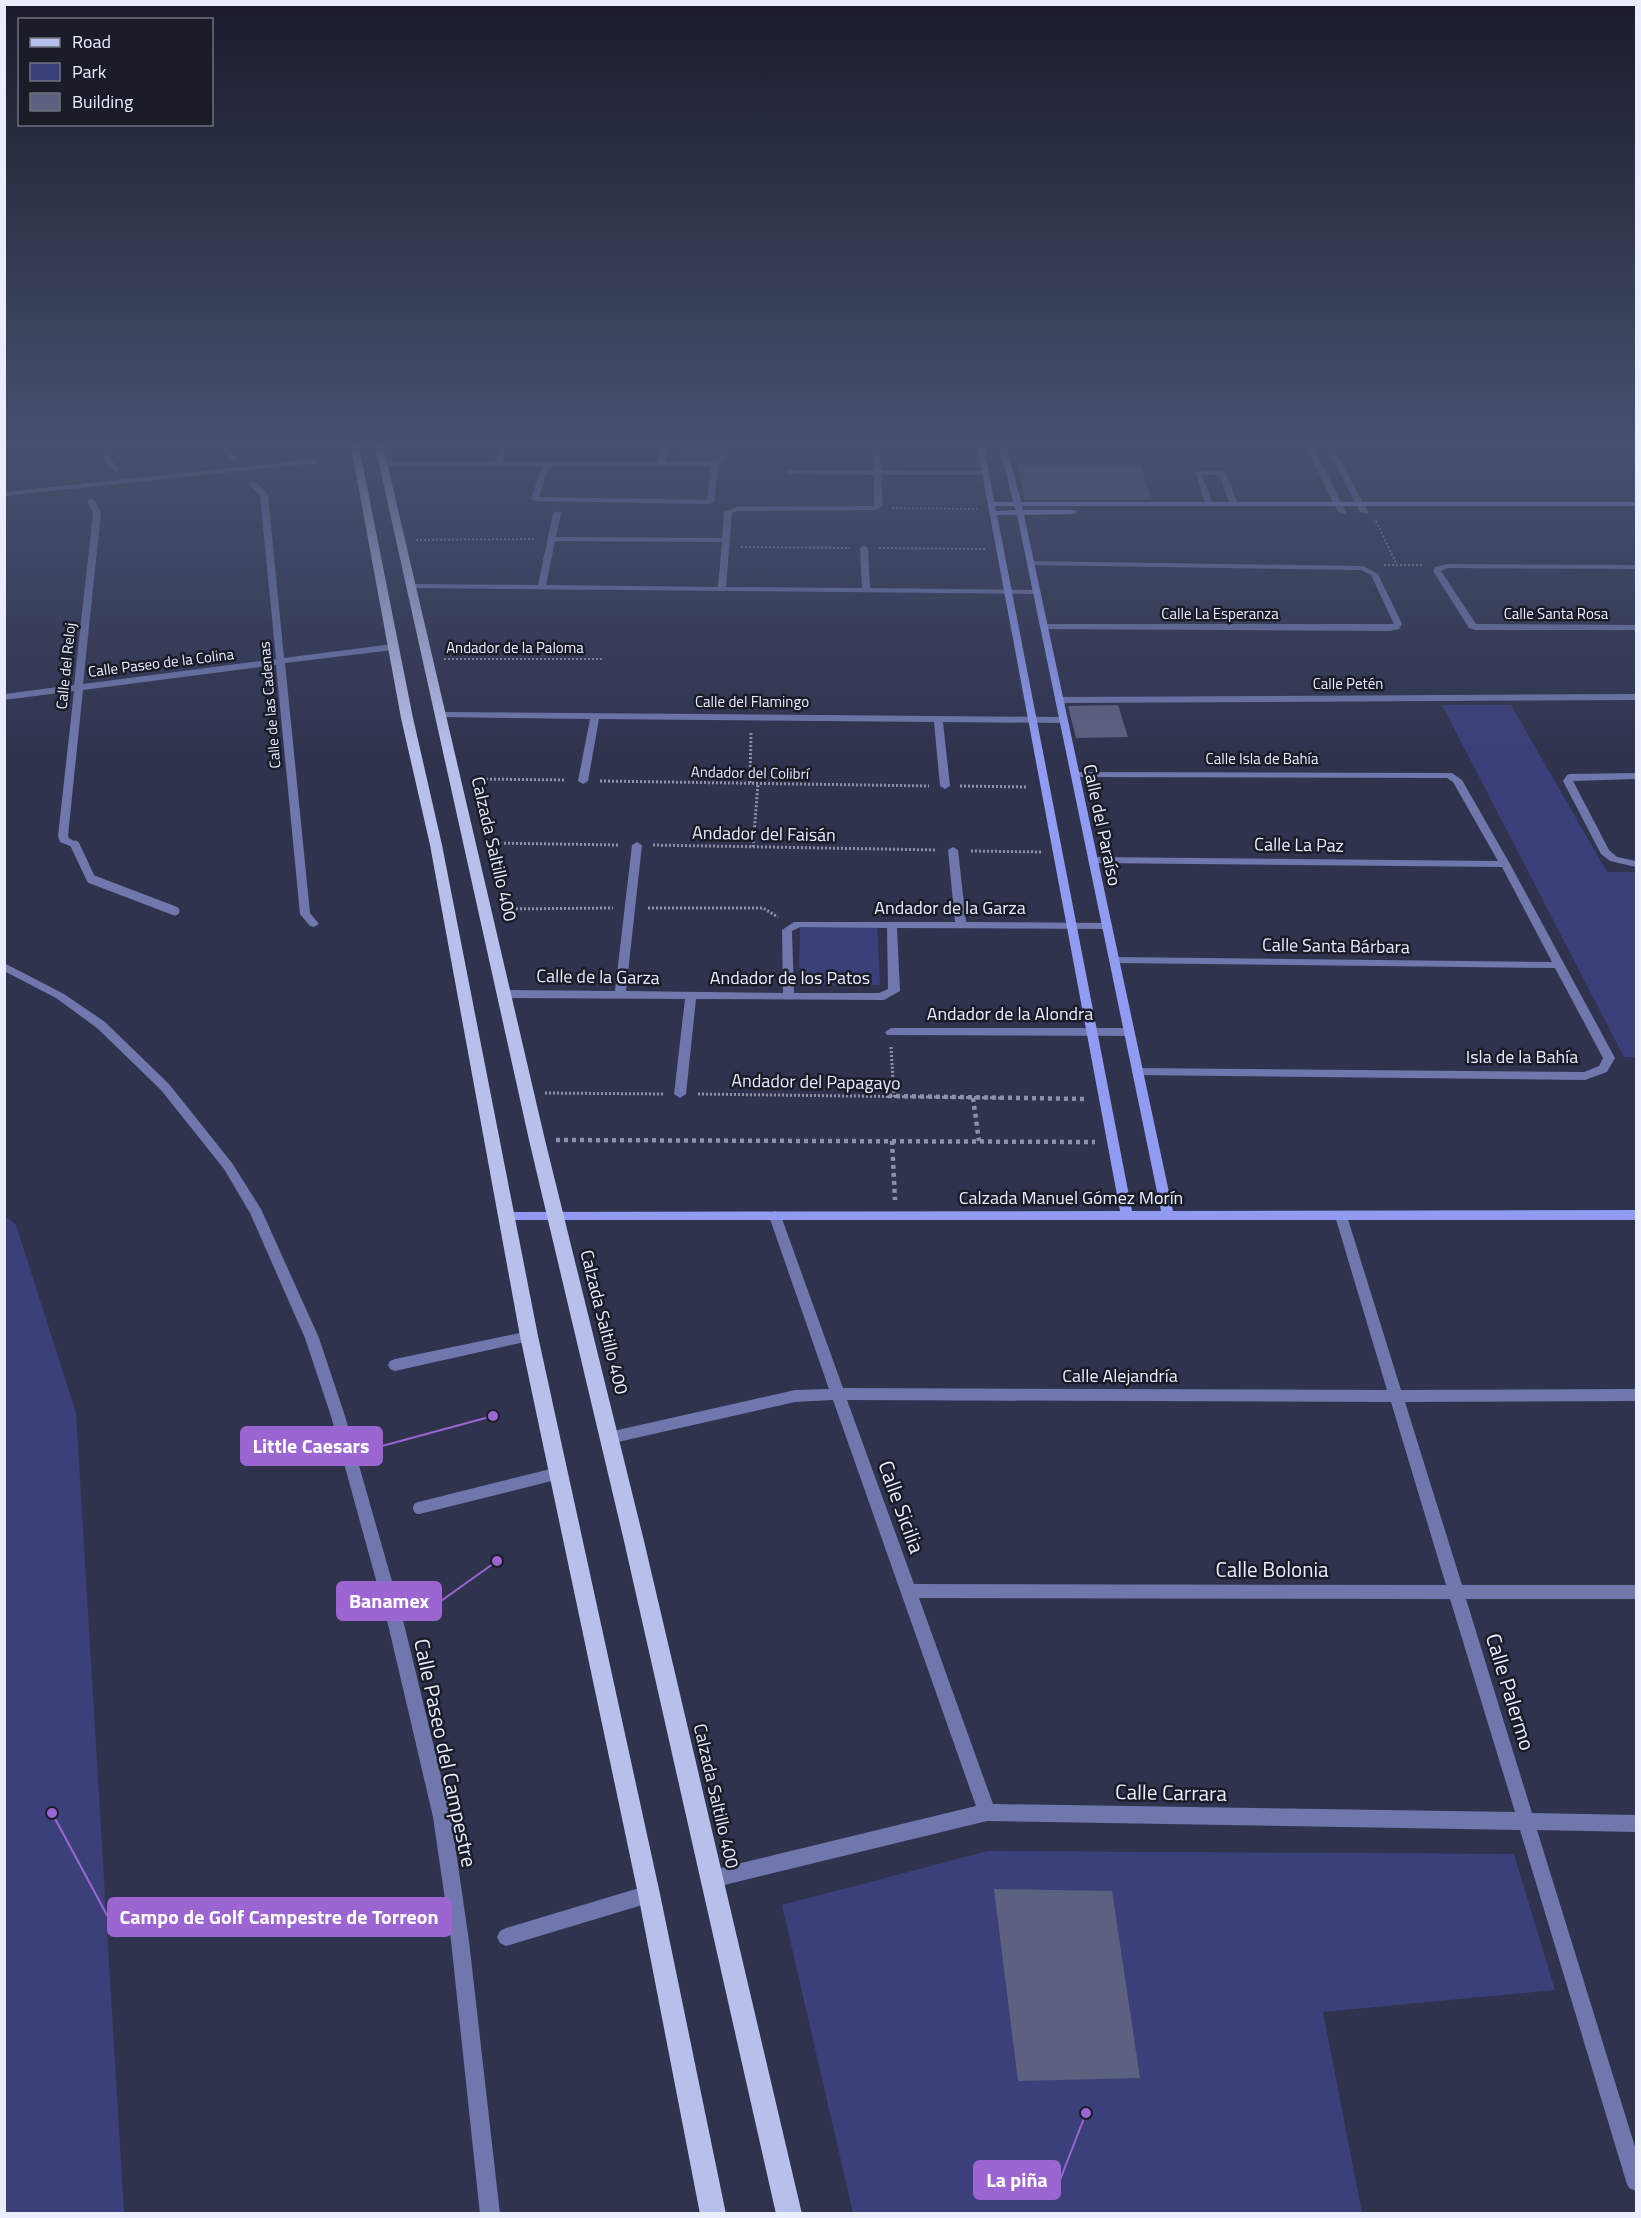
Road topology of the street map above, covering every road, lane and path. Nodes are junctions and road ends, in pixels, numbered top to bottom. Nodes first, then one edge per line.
1 (94, 545) edge
2 (269, 545) edge
3 (374, 545) edge
4 (402, 545) edge
5 (551, 545) edge
6 (726, 545) edge
7 (999, 545) edge
8 (1026, 545) edge
9 (1385, 545) edge
10 (864, 548) dead end
11 (1030, 563) junction
12 (1396, 563) junction
13 (1636, 567) edge
14 (1438, 568) junction
15 (1369, 569) junction
16 (411, 586) junction
17 (542, 587) junction
18 (722, 589) junction
19 (866, 590) junction
20 (1008, 592) junction
21 (1036, 592) junction
22 (1044, 626) junction
23 (1636, 628) edge
24 (393, 647) junction
25 (428, 659) junction
26 (603, 659) dead end
27 (281, 661) junction
28 (78, 688) junction
29 (4, 697) edge
30 (1636, 697) edge
31 (1059, 700) junction
32 (441, 715) junction
33 (595, 716) junction
34 (752, 717) junction
35 (938, 719) junction
36 (1032, 719) junction
37 (1063, 720) junction
38 (1075, 775) junction
39 (1449, 775) joint
40 (1636, 776) edge
41 (455, 779) junction
42 (583, 781) junction
43 (750, 783) junction
44 (758, 783) junction
45 (945, 786) junction
46 (1045, 787) junction
47 (470, 842) junction
48 (75, 845) joint
49 (637, 845) junction
50 (753, 847) junction
51 (953, 850) junction
52 (1057, 852) junction
53 (1093, 860) junction
54 (1505, 864) junction
55 (1636, 864) edge
56 (175, 911) dead end
57 (315, 924) dead end
58 (891, 924) junction
59 (961, 925) junction
60 (1071, 926) junction
61 (1107, 926) junction
62 (1114, 960) junction
63 (1559, 964) junction
64 (4, 966) edge
65 (504, 994) junction
66 (620, 995) junction
67 (691, 995) junction
68 (789, 996) junction
69 (891, 1032) dead end
70 (1092, 1032) junction
71 (1129, 1032) junction
72 (1138, 1072) junction
73 (526, 1093) junction
74 (680, 1094) junction
75 (973, 1098) junction
76 (1105, 1100) junction
77 (537, 1140) junction
78 (892, 1141) junction
79 (979, 1141) junction
80 (1113, 1142) junction
81 (1636, 1215) edge
82 (555, 1216) junction
83 (775, 1216) junction
84 (896, 1216) junction
85 (1127, 1216) junction
86 (1168, 1216) junction
87 (1341, 1216) junction
88 (506, 1217) junction
89 (529, 1336) junction
90 (395, 1365) dead end
91 (838, 1394) junction
92 (1636, 1395) edge
93 (1396, 1396) junction
94 (609, 1438) junction
95 (559, 1473) junction
96 (419, 1508) dead end
97 (908, 1591) junction
98 (1456, 1592) junction
99 (1636, 1592) edge
100 (987, 1812) junction
101 (1527, 1823) junction
102 (1636, 1823) edge
103 (712, 1879) junction
104 (649, 1894) junction
105 (506, 1937) dead end
106 (1630, 2136) edge
107 (1636, 2181) edge
108 (490, 2214) edge
109 (713, 2214) edge
110 (789, 2214) edge

1 - 28 street, Calle del Reloj
2 - 27 street, Calle de las Cadenas
3 - 24 main road
4 - 16 main road, Calzada Saltillo 400
5 - 17 street
6 - 18 street
7 - 20 street
8 - 11 street, Calle del Paraíso
9 - 12 path
10 - 19 street
11 - 15 street
11 - 21 street, Calle del Paraíso
12 - 14 path
12 - 15 path
13 - 14 street
14 - 23 street, Calle Santa Rosa
15 - 22 street, Calle La Esperanza
16 - 17 street
16 - 25 main road, Calzada Saltillo 400
17 - 18 street
18 - 19 street
19 - 20 street
20 - 21 street
20 - 36 street
21 - 22 street, Calle del Paraíso
22 - 31 street, Calle del Paraíso
24 - 27 street, Calle Paseo de la Colina
24 - 88 main road
25 - 26 path, Andador de la Paloma
25 - 32 main road, Calzada Saltillo 400
27 - 28 street, Calle Paseo de la Colina
27 - 57 street, Calle de las Cadenas
28 - 29 street, Calle Paseo de la Colina
28 - 48 street, Calle del Reloj
30 - 31 street, Calle Petén
31 - 37 street, Calle del Paraíso
32 - 33 street, Calle del Flamingo
32 - 41 main road, Calzada Saltillo 400
33 - 34 street, Calle del Flamingo
33 - 42 street
34 - 35 street, Calle del Flamingo
34 - 43 path
35 - 36 street, Calle del Flamingo
35 - 45 street
36 - 37 street, Calle del Flamingo
36 - 46 street
37 - 38 street, Calle del Paraíso
38 - 39 street, Calle Isla de Bahía
38 - 53 street, Calle del Paraíso
39 - 54 street, Isla de la Bahía
40 - 55 street
41 - 42 path, Andador del Colibrí
41 - 47 main road, Calzada Saltillo 400
42 - 43 path, Andador del Colibrí
43 - 44 path, Andador del Colibrí
44 - 45 path, Andador del Colibrí
44 - 50 path
45 - 46 path, Andador del Colibrí
46 - 52 street
47 - 49 path, Andador del Faisán
47 - 65 main road, Calzada Saltillo 400
48 - 56 lane
49 - 50 path, Andador del Faisán
49 - 66 street
50 - 51 path, Andador del Faisán
51 - 52 path, Andador del Faisán
51 - 59 street
52 - 60 street
53 - 54 street, Calle La Paz
53 - 61 street, Calle del Paraíso
54 - 63 street, Isla de la Bahía
58 - 59 street, Andador de la Garza
58 - 68 street, Andador de la Garza
58 - 68 street, Andador de los Patos
59 - 60 street, Andador de la Garza
60 - 61 street, Andador de la Garza
60 - 70 street
61 - 62 street, Calle del Paraíso
62 - 63 street, Calle Santa Bárbara
62 - 71 street, Calle del Paraíso
63 - 72 street, Isla de la Bahía
64 - 108 street, Calle Paseo del Campestre
65 - 66 street, Calle de la Garza
65 - 73 main road, Calzada Saltillo 400
66 - 67 street, Calle de la Garza
67 - 68 street, Andador de los Patos
67 - 74 street
69 - 70 street, Andador de la Alondra
70 - 71 street, Andador de la Alondra
70 - 76 street
71 - 72 street, Calle del Paraíso
72 - 86 street, Calle del Paraíso
73 - 74 path, Andador del Papagayo
73 - 77 main road, Calzada Saltillo 400
74 - 75 path, Andador del Papagayo
75 - 76 path, Andador del Papagayo
75 - 79 path
76 - 80 street
77 - 78 path
77 - 82 main road, Calzada Saltillo 400
78 - 79 path
78 - 84 path
79 - 80 path
80 - 85 street
81 - 87 street, Calzada Manuel Gómez Morín
82 - 83 street, Calzada Manuel Gómez Morín
82 - 88 street, Calzada Manuel Gómez Morín
82 - 94 main road, Calzada Saltillo 400
83 - 84 street, Calzada Manuel Gómez Morín
83 - 91 street, Calle Sicilia
84 - 85 street, Calzada Manuel Gómez Morín
85 - 86 street, Calzada Manuel Gómez Morín
86 - 87 street, Calzada Manuel Gómez Morín
87 - 93 street, Calle Palermo
88 - 89 main road
89 - 90 street
89 - 95 main road
91 - 93 street, Calle Alejandría
91 - 94 street, Calle Alejandría
91 - 97 street, Calle Sicilia
92 - 93 street, Calle Alejandría
93 - 98 street, Calle Palermo
94 - 103 main road, Calzada Saltillo 400
95 - 96 lane
95 - 104 main road
97 - 98 street, Calle Bolonia
97 - 100 street, Calle Sicilia
98 - 99 street, Calle Bolonia
98 - 101 street, Calle Palermo
100 - 101 street, Calle Carrara
100 - 103 street, Calle Carrara
101 - 102 street, Calle Carrara
101 - 106 street, Calle Palermo
103 - 110 main road, Calzada Saltillo 400
104 - 105 street
104 - 109 main road
106 - 107 street, Calle Palermo

